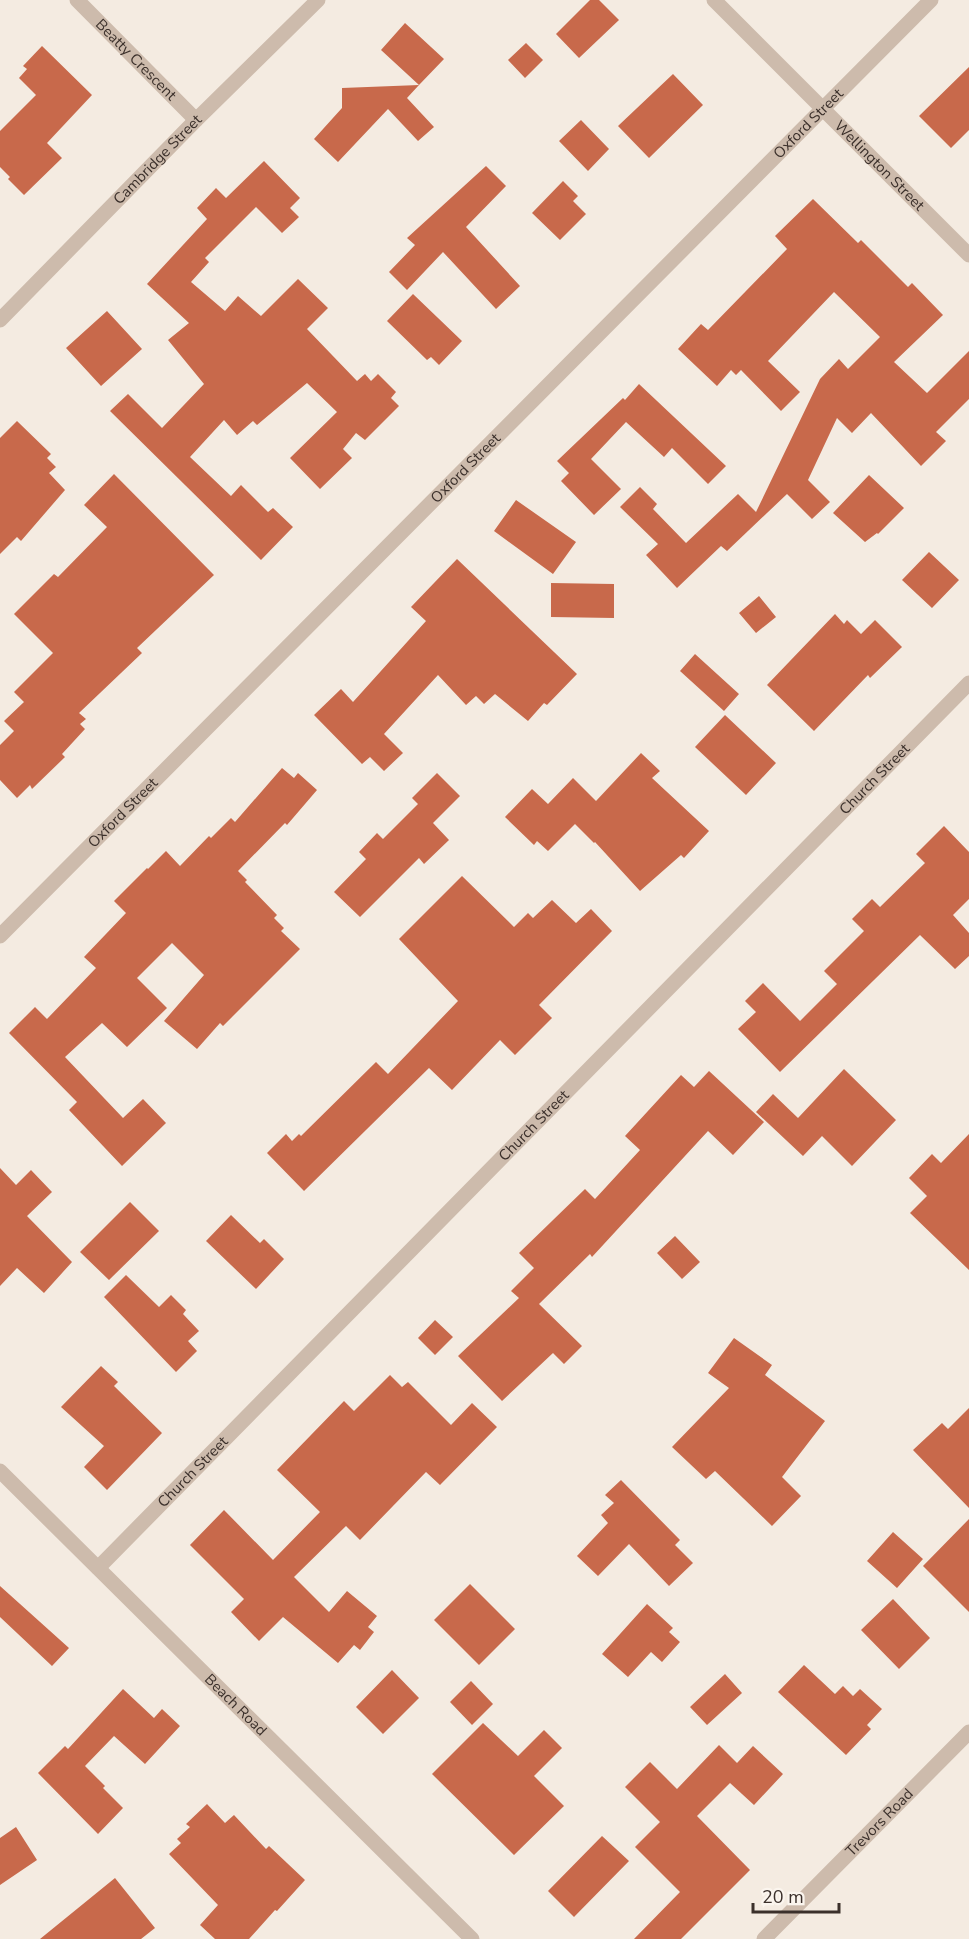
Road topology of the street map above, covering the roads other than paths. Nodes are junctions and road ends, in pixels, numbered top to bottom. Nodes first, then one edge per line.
1 (77, 0) edge
2 (318, 0) edge
3 (714, 0) edge
4 (931, 0) edge
5 (823, 108) junction
6 (196, 120) junction
7 (969, 255) edge
8 (0, 320) edge
9 (969, 683) edge
10 (0, 936) edge
11 (0, 1471) edge
12 (98, 1568) junction
13 (969, 1732) edge
14 (472, 1939) edge
15 (764, 1939) edge

1 - 6 street, Beatty Crescent
2 - 6 street, Cambridge Street
3 - 5 street, Wellington Street
4 - 5 street, Oxford Street
5 - 7 street, Wellington Street
5 - 10 street, Oxford Street
6 - 8 street, Cambridge Street
9 - 12 street, Church Street
11 - 12 street, Beach Road
12 - 14 street, Beach Road
13 - 15 street, Trevors Road

